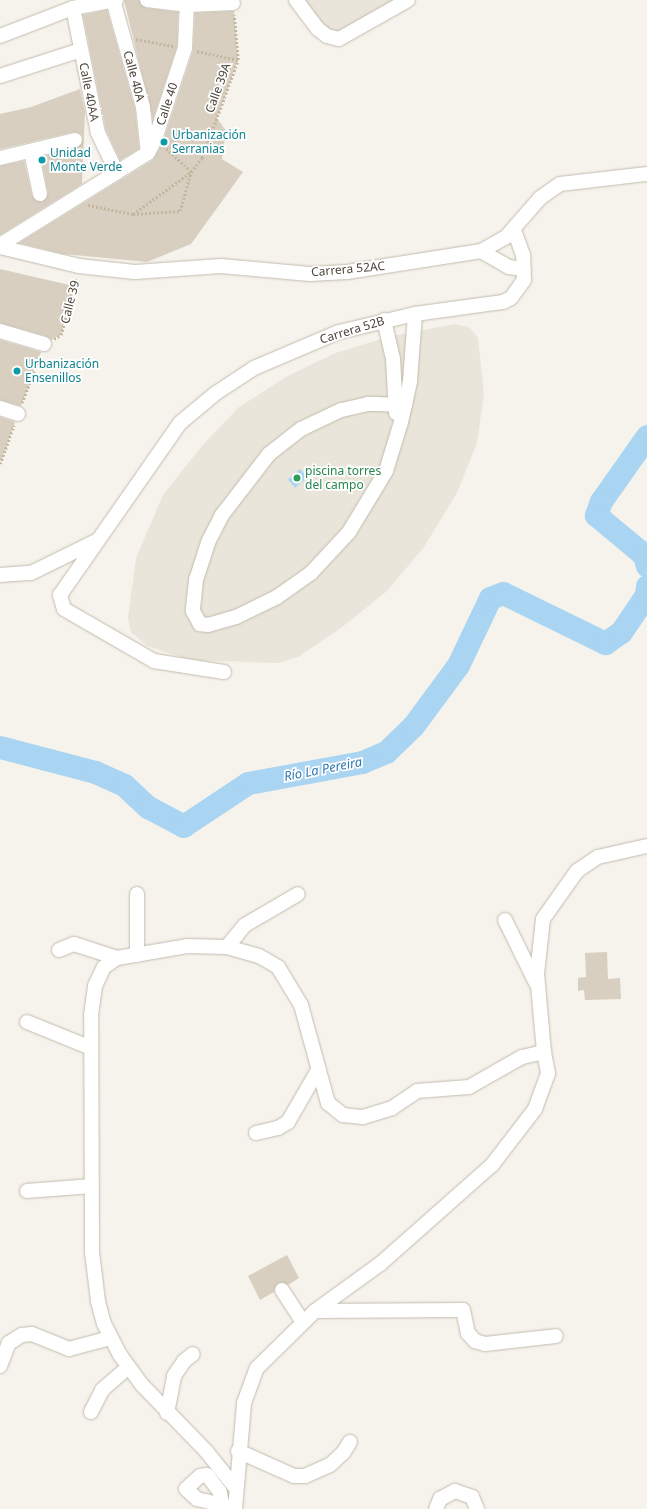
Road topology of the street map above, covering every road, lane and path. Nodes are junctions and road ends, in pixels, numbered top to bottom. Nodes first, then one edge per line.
1 (114, 0) edge
2 (147, 0) edge
3 (296, 0) edge
4 (408, 0) edge
5 (188, 2) edge
6 (233, 3) joint
7 (72, 8) junction
8 (0, 36) edge
9 (81, 50) junction
10 (0, 76) edge
11 (155, 139) junction
12 (75, 140) dead end
13 (31, 151) junction
14 (148, 152) junction
15 (0, 158) edge
16 (191, 172) junction
17 (117, 173) junction
18 (647, 174) edge
19 (40, 194) dead end
20 (70, 201) junction
21 (133, 214) junction
22 (514, 230) junction
23 (0, 246) edge
24 (481, 251) junction
25 (79, 266) junction
26 (524, 268) junction
27 (415, 314) junction
28 (384, 320) junction
29 (0, 331) edge
30 (44, 344) junction
31 (401, 404) junction
32 (0, 408) edge
33 (18, 414) junction
34 (0, 464) edge
35 (98, 540) junction
36 (0, 575) edge
37 (224, 672) dead end
38 (647, 846) edge
39 (137, 894) dead end
40 (298, 894) dead end
41 (505, 920) dead end
42 (227, 947) junction
43 (59, 950) dead end
44 (137, 954) junction
45 (117, 958) junction
46 (538, 986) junction
47 (27, 1022) dead end
48 (91, 1048) junction
49 (544, 1052) junction
50 (318, 1072) junction
51 (256, 1133) dead end
52 (92, 1186) junction
53 (27, 1191) dead end
54 (282, 1290) dead end
55 (316, 1311) junction
56 (303, 1322) junction
57 (556, 1336) dead end
58 (110, 1338) junction
59 (193, 1354) dead end
60 (0, 1366) edge
61 (128, 1367) junction
62 (91, 1412) dead end
63 (167, 1413) junction
64 (350, 1442) dead end
65 (238, 1451) junction
66 (235, 1487) junction
67 (231, 1507) edge
68 (436, 1509) edge
69 (477, 1509) edge

1 - 7 street
1 - 14 street, Calle 40A
2 - 5 street
3 - 4 street
5 - 6 street
5 - 11 street, Calle 40
6 - 16 path, Calle 39A
7 - 8 street
7 - 9 street, Calle 40AA
9 - 10 street
9 - 17 street, Calle 40AA
11 - 14 street, Calle 40
11 - 16 path
12 - 13 street
13 - 15 street
13 - 19 street
14 - 17 street, Calle 40
16 - 21 path, Calle 39A
16 - 21 path
17 - 20 street, Calle 40
18 - 22 street, Carrera 52AC
20 - 21 path
20 - 23 street, Calle 40
22 - 24 street, Carrera 52AC
22 - 26 street, Carrera 52B
23 - 25 street, Carrera 52AC
24 - 25 street, Carrera 52AC
24 - 26 street
25 - 30 path, Calle 39
26 - 27 street, Carrera 52B
27 - 28 street, Carrera 52B
27 - 31 street
28 - 31 street
28 - 35 street, Carrera 52B
29 - 30 street
30 - 33 path
31 - 31 street
32 - 33 street
33 - 34 path
35 - 36 street
35 - 37 street, Carrera 52B
38 - 46 street
39 - 44 street
40 - 42 street
41 - 46 street
42 - 44 street
42 - 50 street
43 - 45 street
44 - 45 street
45 - 48 street
46 - 49 street
47 - 48 street
48 - 52 street
49 - 50 street
49 - 55 street
50 - 51 street
52 - 53 street
52 - 58 street
54 - 56 street
55 - 56 street
55 - 57 street
56 - 65 street
58 - 60 street
58 - 61 street
59 - 63 street
61 - 62 street
61 - 63 street
63 - 66 street
64 - 65 street
65 - 66 street
66 - 67 street
68 - 69 street

